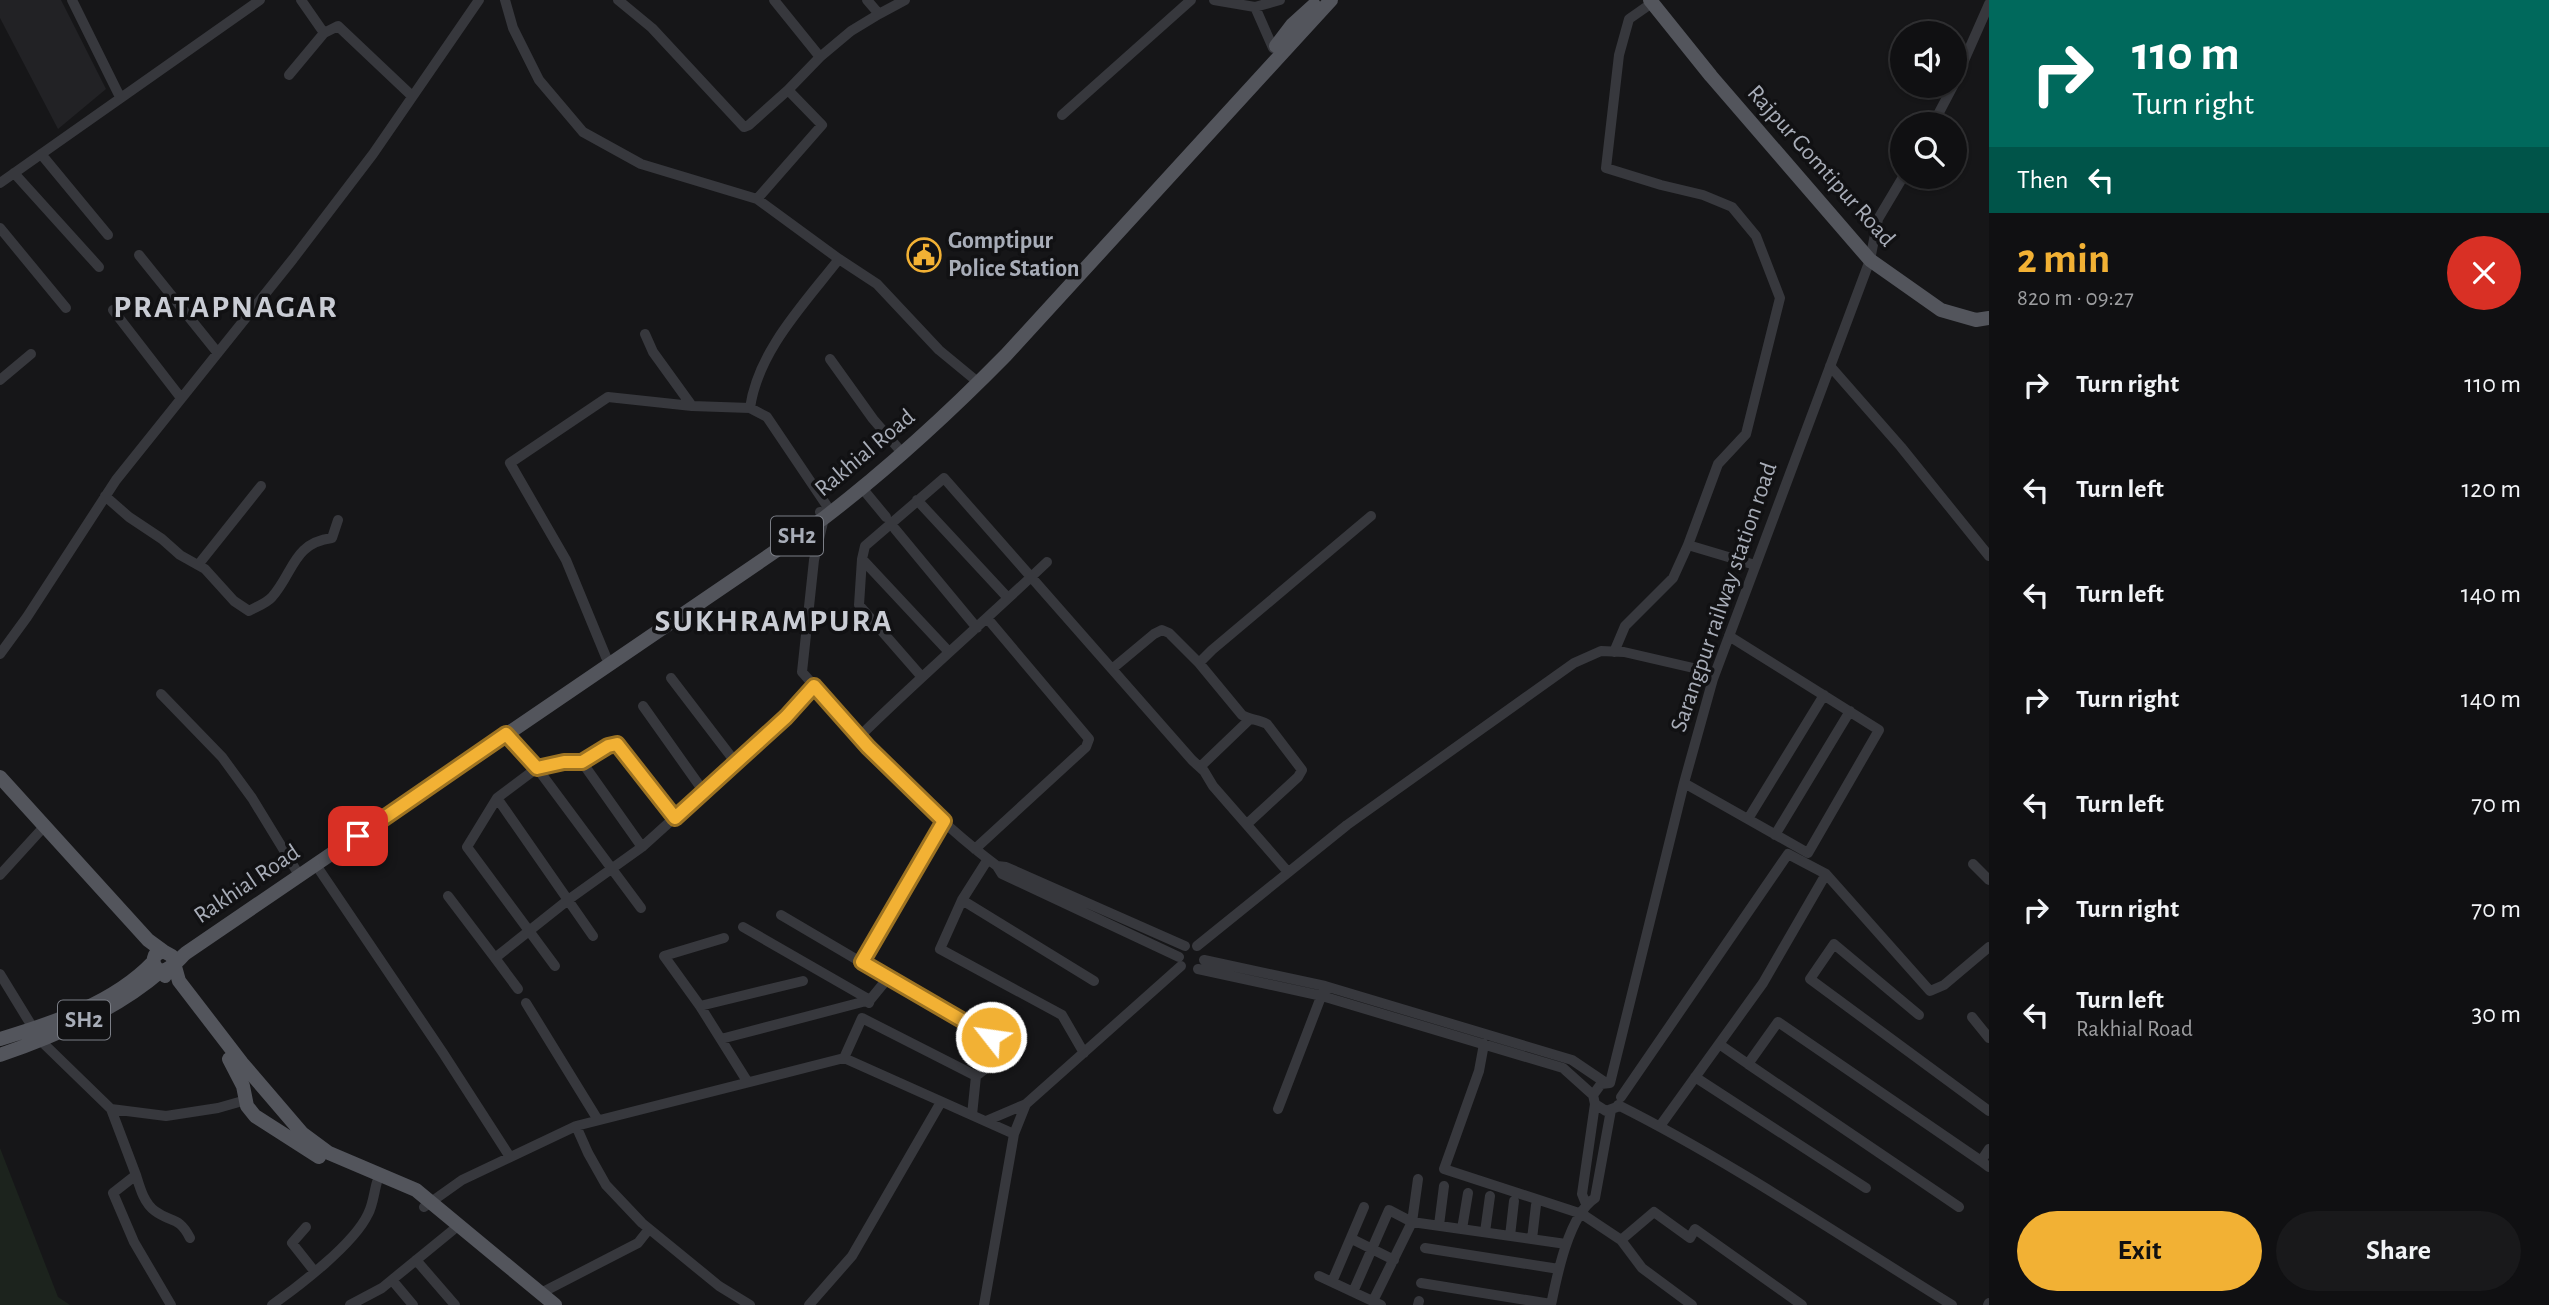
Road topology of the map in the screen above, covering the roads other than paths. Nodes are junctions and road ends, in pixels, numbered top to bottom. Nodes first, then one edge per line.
1 (72, 0) edge
2 (260, 0) edge
3 (301, 0) edge
4 (479, 0) edge
5 (505, 0) edge
6 (618, 0) edge
7 (774, 0) edge
8 (867, 0) edge
9 (905, 0) edge
10 (1191, 0) edge
11 (1214, 0) edge
12 (1280, 0) edge
13 (1319, 0) edge
14 (1331, 0) edge
15 (1651, 1) edge
16 (1989, 4) edge
17 (1255, 7) junction
18 (879, 14) junction
19 (324, 33) junction
20 (1273, 48) junction
21 (1967, 54) edge
22 (820, 57) junction
23 (289, 75) dead end
24 (788, 90) junction
25 (412, 96) junction
26 (120, 97) junction
27 (1062, 115) dead end
28 (41, 154) junction
29 (14, 173) junction
30 (0, 183) edge
31 (1896, 189) edge
32 (758, 199) junction
33 (0, 228) edge
34 (108, 235) dead end
35 (139, 255) dead end
36 (839, 260) junction
37 (1870, 260) junction
38 (99, 267) dead end
39 (66, 308) dead end
40 (113, 310) dead end
41 (1989, 318) edge
42 (645, 334) dead end
43 (217, 352) junction
44 (31, 354) dead end
45 (830, 359) dead end
46 (1830, 366) junction
47 (0, 380) edge
48 (977, 380) junction
49 (181, 398) junction
50 (692, 406) junction
51 (750, 408) junction
52 (898, 448) junction
53 (261, 486) dead end
54 (862, 488) junction
55 (105, 496) junction
56 (917, 500) junction
57 (824, 512) junction
58 (1371, 516) dead end
59 (886, 517) dead end
60 (338, 520) dead end
61 (895, 529) dead end
62 (1688, 545) junction
63 (1989, 556) edge
64 (862, 559) junction
65 (1047, 562) dead end
66 (198, 565) junction
67 (1755, 565) junction
68 (1031, 576) junction
69 (1008, 598) junction
70 (987, 618) junction
71 (977, 628) junction
72 (1729, 636) junction
73 (949, 652) junction
74 (1614, 652) junction
75 (0, 654) edge
76 (606, 657) junction
77 (1199, 663) junction
78 (1112, 669) junction
79 (1715, 673) junction
80 (921, 676) junction
81 (671, 678) dead end
82 (814, 686) junction
83 (162, 694) dead end
84 (1824, 695) junction
85 (643, 706) dead end
86 (1850, 711) junction
87 (1249, 720) junction
88 (506, 734) junction
89 (859, 737) junction
90 (582, 762) junction
91 (736, 763) junction
92 (537, 768) junction
93 (1200, 768) junction
94 (0, 777) edge
95 (1684, 783) junction
96 (0, 786) edge
97 (704, 792) junction
98 (497, 798) junction
99 (675, 818) junction
100 (1748, 819) junction
101 (944, 821) junction
102 (1247, 824) junction
103 (41, 830) junction
104 (1775, 835) junction
105 (642, 847) junction
106 (975, 849) junction
107 (1791, 849) junction
108 (993, 863) junction
109 (1973, 864) dead end
110 (316, 865) junction
111 (611, 868) junction
112 (296, 870) junction
113 (1288, 872) junction
114 (1826, 874) junction
115 (0, 875) edge
116 (1989, 880) edge
117 (448, 896) dead end
118 (568, 900) junction
119 (962, 900) junction
120 (641, 908) dead end
121 (781, 915) dead end
122 (743, 927) dead end
123 (529, 931) junction
124 (593, 936) dead end
125 (723, 938) dead end
126 (1191, 946) junction
127 (1989, 947) edge
128 (495, 958) junction
129 (162, 960) junction
130 (1205, 960) junction
131 (862, 962) junction
132 (1180, 962) junction
133 (555, 966) dead end
134 (1198, 970) junction
135 (0, 974) edge
136 (888, 978) junction
137 (803, 981) dead end
138 (1094, 981) dead end
139 (518, 989) dead end
140 (1324, 991) junction
141 (870, 1000) junction
142 (526, 1003) dead end
143 (700, 1006) junction
144 (1919, 1015) dead end
145 (1972, 1017) dead end
146 (862, 1018) junction
147 (37, 1035) junction
148 (1989, 1038) edge
149 (0, 1039) edge
150 (721, 1039) junction
151 (1484, 1044) junction
152 (1719, 1044) junction
153 (1084, 1053) junction
154 (0, 1055) edge
155 (844, 1058) junction
156 (1748, 1064) junction
157 (976, 1076) junction
158 (1695, 1077) junction
159 (747, 1081) junction
160 (1608, 1083) junction
161 (270, 1098) junction
162 (246, 1100) junction
163 (1594, 1100) junction
164 (941, 1101) junction
165 (1026, 1104) junction
166 (1617, 1104) junction
167 (218, 1108) junction
168 (111, 1109) junction
169 (1278, 1109) dead end
170 (1989, 1111) edge
171 (972, 1115) junction
172 (254, 1116) junction
173 (598, 1119) junction
174 (986, 1121) junction
175 (576, 1126) junction
176 (1660, 1126) junction
177 (1014, 1134) junction
178 (299, 1137) junction
179 (1989, 1149) edge
180 (327, 1157) junction
181 (510, 1157) junction
182 (1985, 1164) edge
183 (136, 1175) junction
184 (1418, 1180) dead end
185 (377, 1182) junction
186 (1444, 1186) dead end
187 (1866, 1188) dead end
188 (1468, 1193) dead end
189 (1490, 1196) dead end
190 (1514, 1201) dead end
191 (428, 1204) junction
192 (1536, 1205) dead end
193 (1364, 1207) dead end
194 (1959, 1207) dead end
195 (1584, 1209) junction
196 (1412, 1222) junction
197 (1439, 1225) junction
198 (306, 1227) dead end
199 (649, 1229) junction
200 (1462, 1229) junction
201 (453, 1230) junction
202 (1485, 1232) junction
203 (1510, 1236) junction
204 (190, 1238) dead end
205 (1352, 1239) junction
206 (1532, 1239) junction
207 (1621, 1240) junction
208 (1566, 1244) junction
209 (1425, 1248) dead end
210 (1373, 1249) junction
211 (416, 1260) junction
212 (1394, 1260) junction
213 (1559, 1269) junction
214 (315, 1272) junction
215 (1319, 1276) dead end
216 (392, 1280) junction
217 (1332, 1282) junction
218 (1421, 1283) dead end
219 (1353, 1292) junction
220 (542, 1299) edge
221 (1377, 1303) edge
222 (171, 1305) edge
223 (272, 1305) edge
224 (350, 1305) edge
225 (413, 1305) edge
226 (455, 1305) edge
227 (555, 1305) edge
228 (750, 1305) edge
229 (809, 1305) edge
230 (984, 1305) edge
231 (1551, 1305) edge
232 (1692, 1305) edge
233 (1802, 1305) edge
234 (1952, 1305) edge

1 - 26 street
2 - 26 street
3 - 19 street
4 - 25 street
5 - 32 street
6 - 24 street
7 - 22 street
8 - 18 street
9 - 18 street
10 - 27 street
11 - 17 street
12 - 17 street
13 - 20 main road, Rakhial Road / SH2
14 - 48 main road, Rakhial Road / SH2
15 - 37 main road, Rajpur Gomtipur Road
15 - 62 street
16 - 21 street
17 - 20 street
18 - 22 street
19 - 23 street
19 - 25 street
20 - 48 main road, Rakhial Road / SH2
22 - 24 street
24 - 32 street
25 - 43 street
26 - 28 street
28 - 29 street
28 - 34 street
29 - 30 street
29 - 38 street
31 - 37 street, Sarangpur railway station road
32 - 36 street
33 - 39 street
35 - 43 street
36 - 48 street
36 - 51 street
37 - 41 main road, Rajpur Gomtipur Road
37 - 46 street, Sarangpur railway station road
40 - 49 street
42 - 50 street
43 - 49 street
44 - 47 street
45 - 52 street
46 - 63 street
46 - 67 street, Sarangpur railway station road
48 - 52 main road, Rakhial Road / SH2
48 - 54 main road, Rakhial Road / SH2
49 - 55 street
50 - 51 street
50 - 76 street
51 - 57 street
52 - 57 main road, Rakhial Road / SH2
53 - 66 street
54 - 57 main road, Rakhial Road / SH2
54 - 59 street
55 - 66 street
55 - 75 street
56 - 64 street
56 - 68 street
56 - 69 street
57 - 76 main road, Rakhial Road / SH2
57 - 82 street
57 - 88 main road, Rakhial Road / SH2
58 - 77 street
60 - 66 street
61 - 71 street
62 - 67 street
62 - 74 street
64 - 73 street
64 - 80 street
65 - 68 street
67 - 72 street, Sarangpur railway station road
68 - 69 street
68 - 78 street
69 - 70 street
70 - 71 street
70 - 106 street
71 - 73 street
72 - 79 street, Sarangpur railway station road
72 - 84 street
73 - 80 street
74 - 79 street
74 - 113 street
76 - 112 main road, Rakhial Road / SH2
77 - 78 street
77 - 87 street
78 - 93 street
79 - 95 street, Sarangpur railway station road
80 - 89 street
81 - 91 street
82 - 89 street
82 - 91 street
83 - 112 street
84 - 86 street
84 - 100 street
85 - 97 street
86 - 104 street
86 - 107 street
87 - 93 street
87 - 102 street
88 - 92 street
88 - 110 main road, Rakhial Road / SH2
89 - 101 street
90 - 92 street
90 - 99 street
90 - 105 street
91 - 97 street
92 - 98 street
92 - 111 street
93 - 102 street
94 - 129 main road
95 - 100 street
95 - 160 street, Sarangpur railway station road
96 - 103 main road
97 - 99 street
98 - 118 street
98 - 123 street
99 - 105 street
100 - 104 street
101 - 106 street
101 - 131 street
102 - 113 street
103 - 115 street
103 - 129 main road
104 - 107 street
105 - 111 street
106 - 108 street
107 - 114 street
107 - 166 street
108 - 119 street
108 - 126 street
108 - 132 street
109 - 116 street
110 - 129 main road, Rakhial Road / SH2
110 - 181 street
111 - 118 street
111 - 120 street
112 - 129 main road, Rakhial Road / SH2
113 - 126 street
114 - 127 street
114 - 152 street
117 - 128 street
118 - 123 street
118 - 124 street
119 - 138 street
119 - 153 street
121 - 131 street
122 - 141 street
123 - 128 street
123 - 133 street
125 - 143 street
126 - 130 street
126 - 132 street
128 - 139 street
129 - 147 main road, Rakhial Road / SH2
129 - 161 main road
129 - 162 main road
130 - 134 street
130 - 140 street
131 - 136 street
132 - 134 street
132 - 153 street
134 - 140 street
135 - 147 street
136 - 141 street
136 - 157 street
137 - 143 street
140 - 151 street
140 - 160 street
140 - 169 street
141 - 146 street
141 - 150 street
142 - 173 street
143 - 150 street
144 - 170 street
145 - 148 street
146 - 155 street
146 - 157 street
147 - 149 main road, Rakhial Road / SH2
147 - 154 main road, Rakhial Road / SH2
147 - 168 street
150 - 159 street
151 - 163 street
151 - 195 street
152 - 156 street
152 - 158 street
153 - 165 street
155 - 159 street
155 - 164 street
156 - 182 street
156 - 194 street
157 - 171 street
158 - 176 street
158 - 187 street
159 - 173 street
160 - 163 street
160 - 166 street
161 - 162 main road
161 - 178 main road
162 - 167 street
162 - 172 main road
163 - 166 street
163 - 195 street
164 - 171 street
164 - 229 street
165 - 174 street
165 - 177 street
166 - 176 street
166 - 195 street
167 - 168 street
167 - 172 street
168 - 183 street
171 - 174 street
172 - 178 main road
173 - 175 street
174 - 177 street
175 - 181 street
175 - 199 street
176 - 234 street
177 - 230 street
178 - 180 main road
179 - 182 street
180 - 185 main road
180 - 191 main road
181 - 191 street
183 - 204 street
183 - 222 street
184 - 196 street
185 - 191 main road
185 - 214 street
186 - 197 street
188 - 200 street
189 - 202 street
190 - 203 street
191 - 201 main road
191 - 220 main road
192 - 206 street
193 - 205 street
195 - 207 street
195 - 208 street
196 - 197 street
196 - 210 street
196 - 212 street
197 - 200 street
198 - 214 street
199 - 220 street
199 - 228 street
200 - 202 street
201 - 211 street
201 - 220 main road
202 - 203 street
203 - 206 street
205 - 210 street
205 - 217 street
206 - 208 street
207 - 232 street
207 - 233 street
208 - 213 street
209 - 213 street
210 - 212 street
210 - 219 street
211 - 216 street
211 - 226 street
212 - 221 street
213 - 231 street
214 - 223 street
215 - 217 street
216 - 224 street
216 - 225 street
217 - 219 street
218 - 231 street
219 - 221 street
220 - 227 main road

